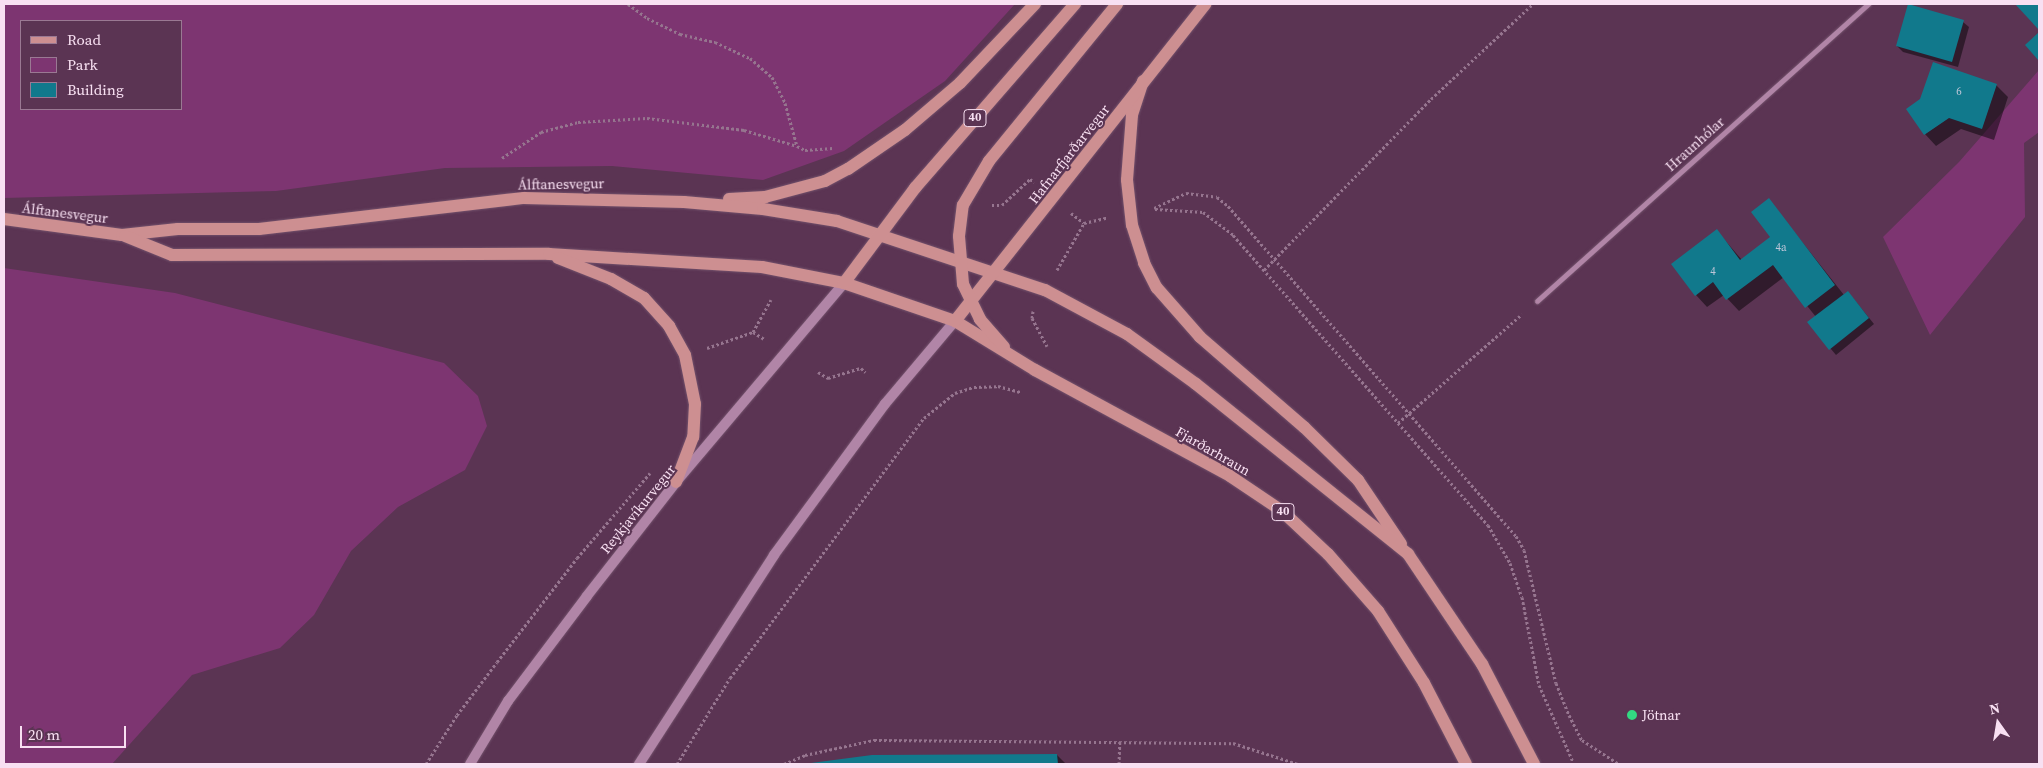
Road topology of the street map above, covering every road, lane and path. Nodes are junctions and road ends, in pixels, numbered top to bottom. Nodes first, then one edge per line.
1 (628, 4) edge
2 (1035, 4) edge
3 (1075, 4) edge
4 (1118, 4) edge
5 (1205, 4) edge
6 (1533, 4) edge
7 (1868, 4) edge
8 (1143, 82) junction
9 (797, 146) junction
10 (838, 154) dead end
11 (502, 158) dead end
12 (1037, 184) dead end
13 (684, 202) junction
14 (987, 205) dead end
15 (1071, 212) dead end
16 (1106, 218) dead end
17 (4, 220) edge
18 (1084, 222) junction
19 (878, 234) junction
20 (122, 235) junction
21 (549, 254) junction
22 (1274, 259) junction
23 (959, 261) junction
24 (1056, 270) dead end
25 (1264, 270) junction
26 (993, 273) junction
27 (844, 283) junction
28 (771, 300) dead end
29 (1537, 301) joint
30 (970, 302) junction
31 (1034, 308) dead end
32 (955, 321) junction
33 (753, 332) junction
34 (764, 339) dead end
35 (700, 350) dead end
36 (1045, 354) dead end
37 (1011, 356) junction
38 (818, 372) dead end
39 (865, 372) dead end
40 (1026, 386) dead end
41 (1408, 415) junction
42 (1398, 423) junction
43 (654, 468) dead end
44 (676, 482) junction
45 (1408, 554) junction
46 (1120, 741) junction
47 (426, 764) edge
48 (470, 764) edge
49 (640, 764) edge
50 (677, 764) edge
51 (784, 764) edge
52 (1120, 764) edge
53 (1298, 764) edge
54 (1466, 764) edge
55 (1534, 764) edge
56 (1574, 764) edge
57 (1619, 764) edge

1 - 9 path
2 - 13 main road
3 - 19 main road, 40
4 - 23 main road
5 - 8 main road, Hafnarfjarðarvegur
6 - 22 path
7 - 29 street, Hraunhólar
8 - 26 main road, Hafnarfjarðarvegur
8 - 45 main road
9 - 10 path
9 - 11 path
12 - 14 path
13 - 19 main road, Álftanesvegur
13 - 20 main road, Álftanesvegur
15 - 18 path
16 - 18 path
17 - 20 main road, Álftanesvegur
18 - 24 path
19 - 23 main road, Álftanesvegur
19 - 27 main road, 40
20 - 21 main road, Álftanesvegur
21 - 27 main road, Álftanesvegur
21 - 44 main road
22 - 25 path
22 - 25 path
22 - 41 path
23 - 26 main road, Álftanesvegur
23 - 30 main road
25 - 42 path
26 - 30 main road, Hafnarfjarðarvegur
26 - 45 main road
27 - 32 main road, Fjarðarhraun / 40
27 - 44 main road, Reykjavíkurvegur
28 - 33 path
29 - 41 path
30 - 32 main road, Hafnarfjarðarvegur
30 - 37 main road
31 - 36 path
32 - 37 main road, Fjarðarhraun / 40
32 - 49 main road
33 - 34 path
33 - 35 path
37 - 54 main road, Fjarðarhraun / 40
38 - 39 path
40 - 50 path
41 - 42 path
41 - 57 path
42 - 56 path
43 - 47 path
44 - 48 main road, Reykjavíkurvegur
45 - 55 main road
46 - 51 path
46 - 52 path
46 - 53 path

